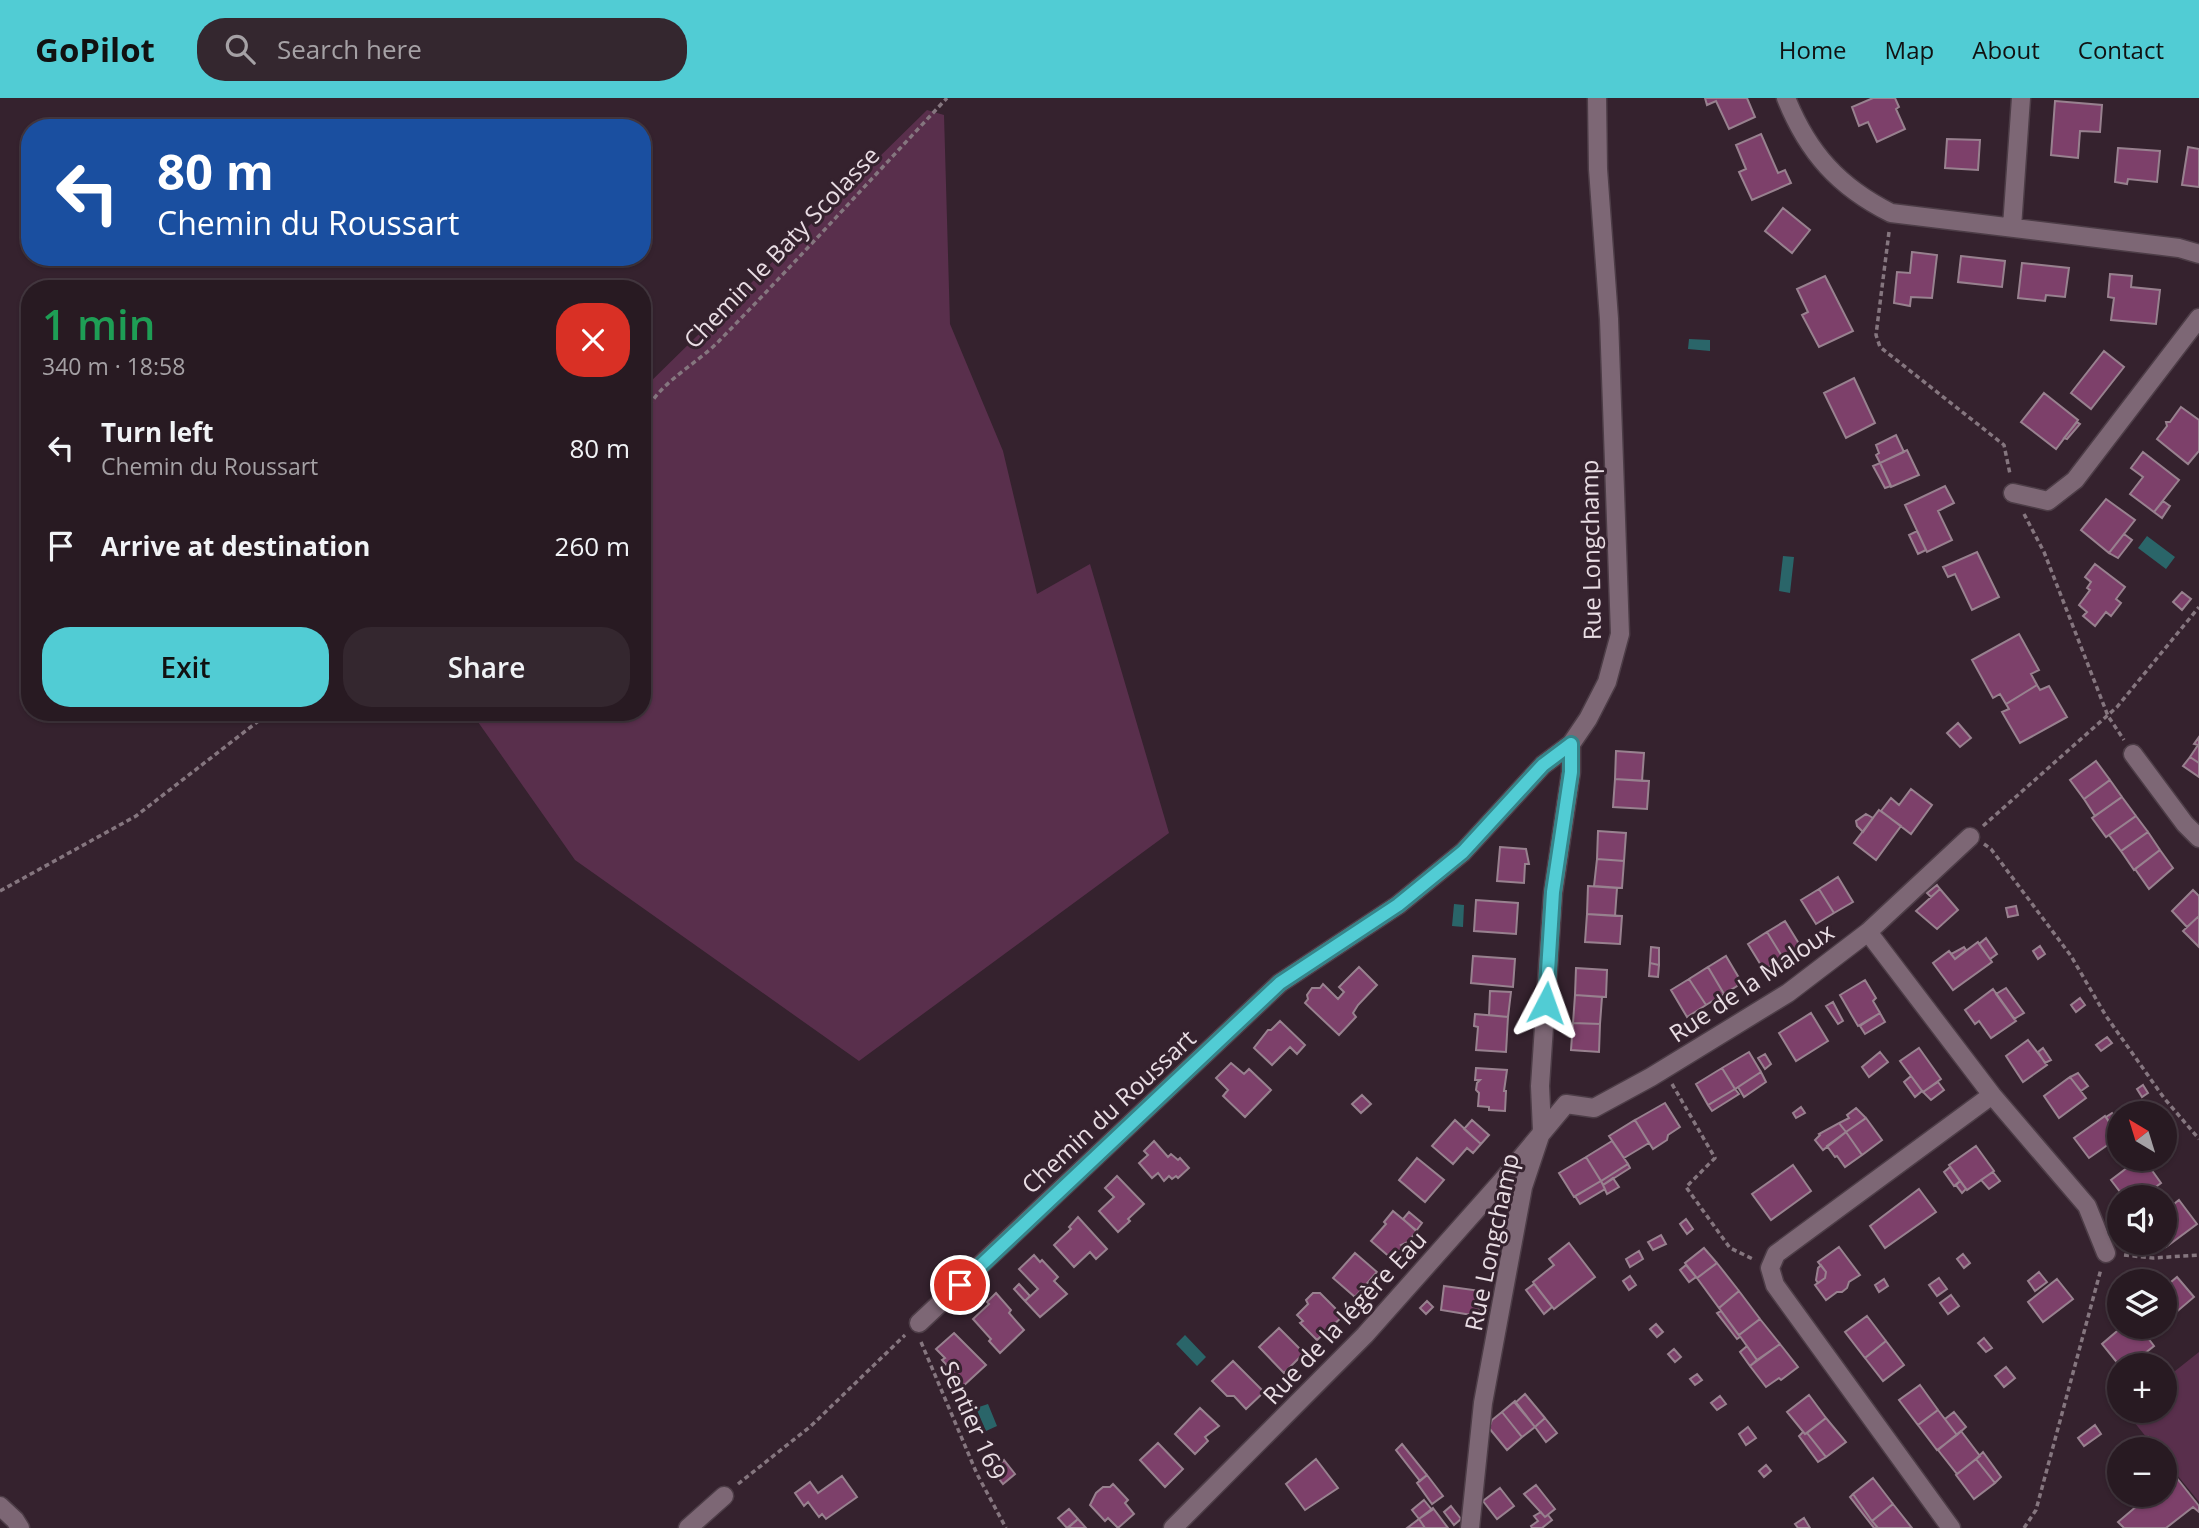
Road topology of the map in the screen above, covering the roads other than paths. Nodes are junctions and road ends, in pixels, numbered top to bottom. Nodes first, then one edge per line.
1 (1597, 98) edge
2 (1786, 98) edge
3 (2021, 98) edge
4 (2012, 227) junction
5 (2199, 254) edge
6 (2199, 318) edge
7 (2013, 493) road end
8 (1571, 744) junction
9 (2133, 754) road end
10 (1970, 837) road end
11 (2199, 838) edge
12 (1868, 932) junction
13 (1992, 1095) junction
14 (1542, 1130) junction
15 (2106, 1253) road end
16 (919, 1323) road end
17 (724, 1496) road end
18 (0, 1506) edge
19 (20, 1528) edge
20 (688, 1528) edge
21 (1173, 1528) edge
22 (1470, 1528) edge
23 (1951, 1528) edge

1 - 8 street, Rue Longchamp
2 - 4 street
3 - 4 street
4 - 5 street
6 - 7 street
8 - 14 street, Rue Longchamp
8 - 16 street, Chemin du Roussart
9 - 11 street
10 - 12 street, Rue de la Maloux
12 - 13 street
12 - 14 street, Rue de la Maloux
13 - 15 street
13 - 23 street
14 - 21 street, Rue de la légère Eau
14 - 22 street, Rue Longchamp
17 - 20 street
18 - 19 street

